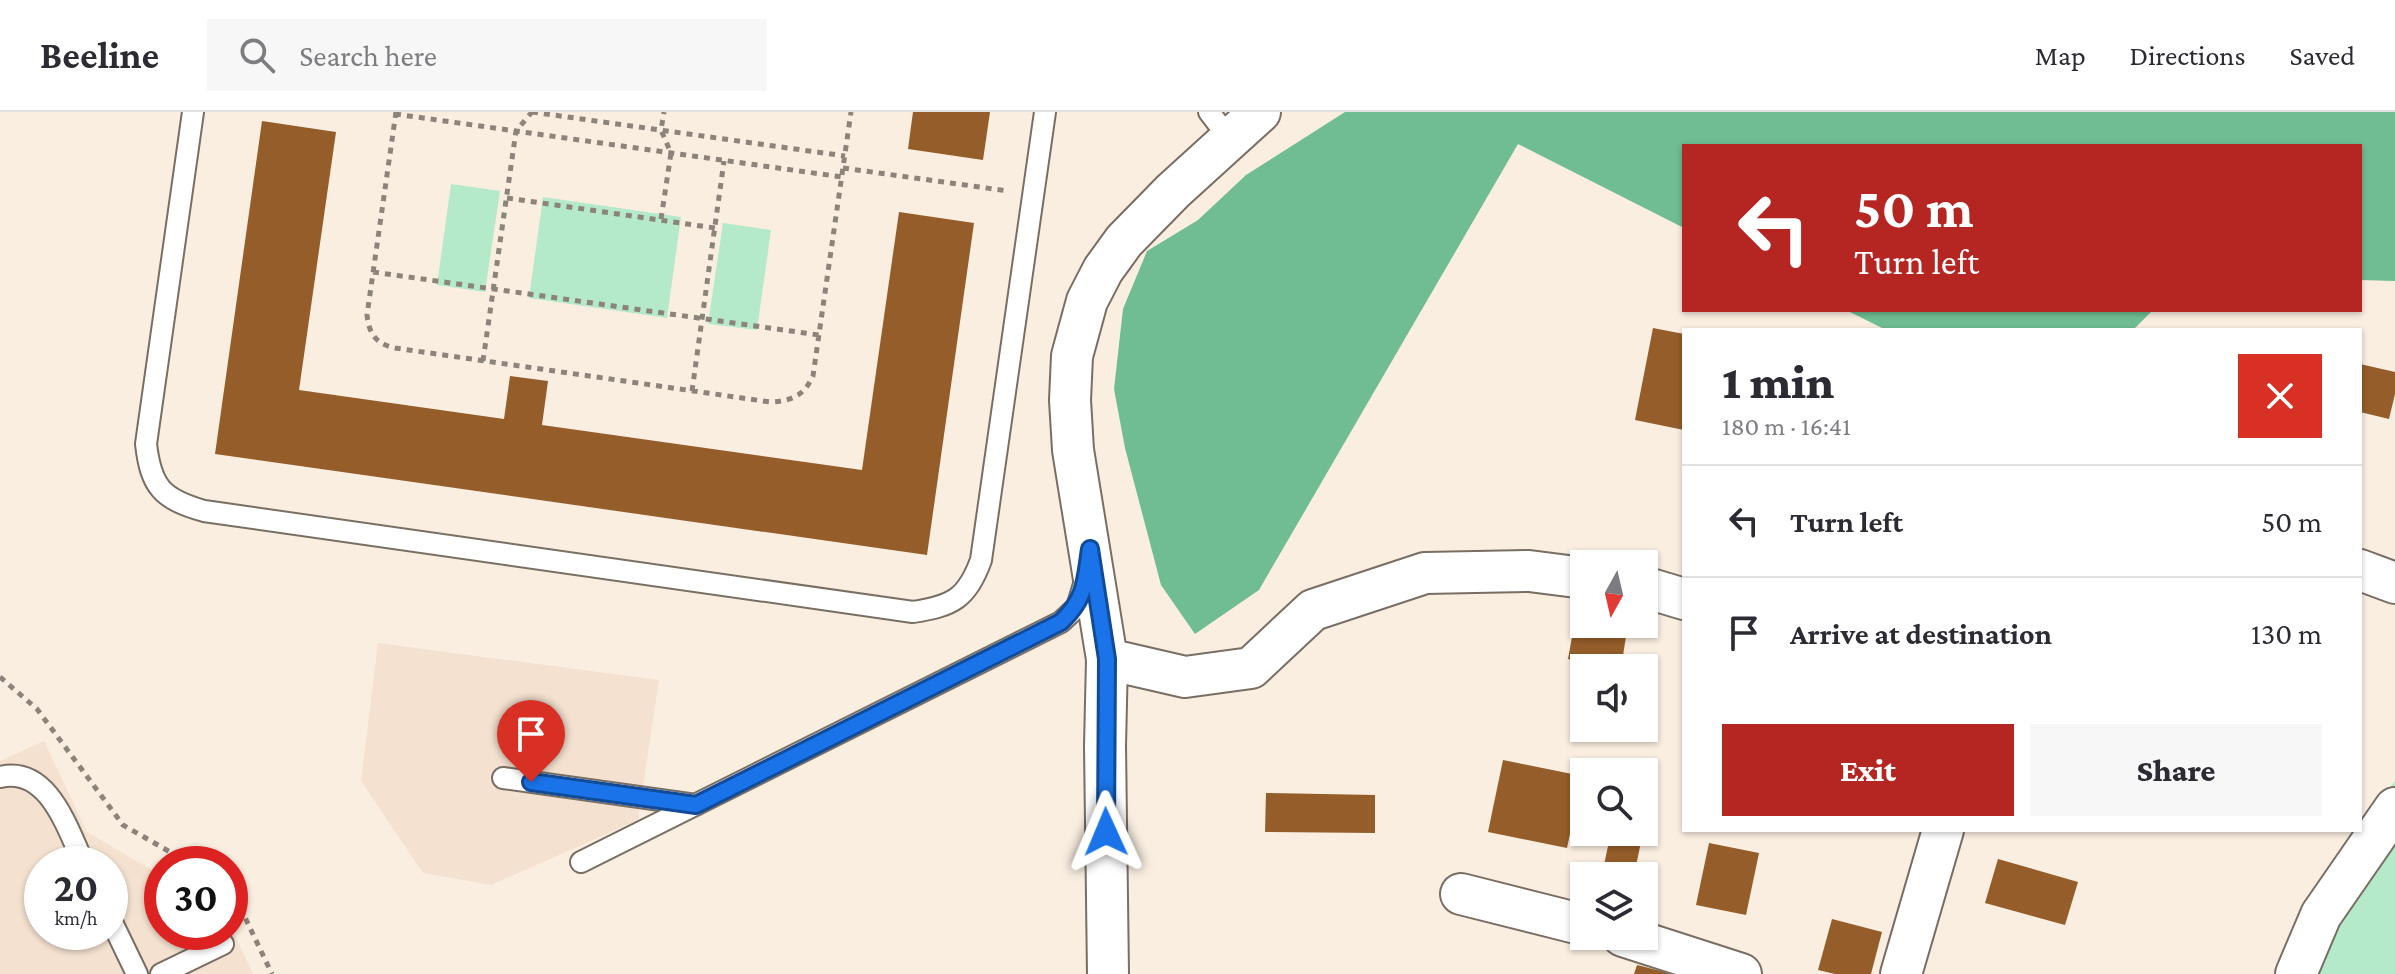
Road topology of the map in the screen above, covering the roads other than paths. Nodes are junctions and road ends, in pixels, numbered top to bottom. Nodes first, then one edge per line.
1 (193, 112) edge
2 (1045, 112) edge
3 (1260, 112) edge
4 (1219, 125) edge
5 (1090, 549) junction
6 (2362, 571) edge
7 (1570, 576) edge
8 (2395, 583) edge
9 (1658, 591) edge
10 (1682, 598) edge
11 (1107, 659) junction
12 (0, 777) edge
13 (503, 778) dead end
14 (696, 805) junction
15 (2395, 808) edge
16 (1942, 832) edge
17 (75, 846) edge
18 (581, 862) dead end
19 (1461, 894) dead end
20 (1570, 921) edge
21 (1658, 947) edge
22 (125, 950) edge
23 (211, 950) edge
24 (137, 974) edge
25 (161, 974) edge
26 (1108, 974) edge
27 (1741, 974) edge
28 (1901, 974) edge
29 (2296, 974) edge

1 - 2 lane
3 - 4 street
4 - 5 street
5 - 11 street
5 - 14 lane
6 - 8 street
7 - 11 street
9 - 10 street
11 - 26 street
12 - 17 lane
13 - 14 lane
14 - 18 lane
15 - 29 street
16 - 28 street
19 - 20 street
21 - 27 street
22 - 24 lane
23 - 25 lane

